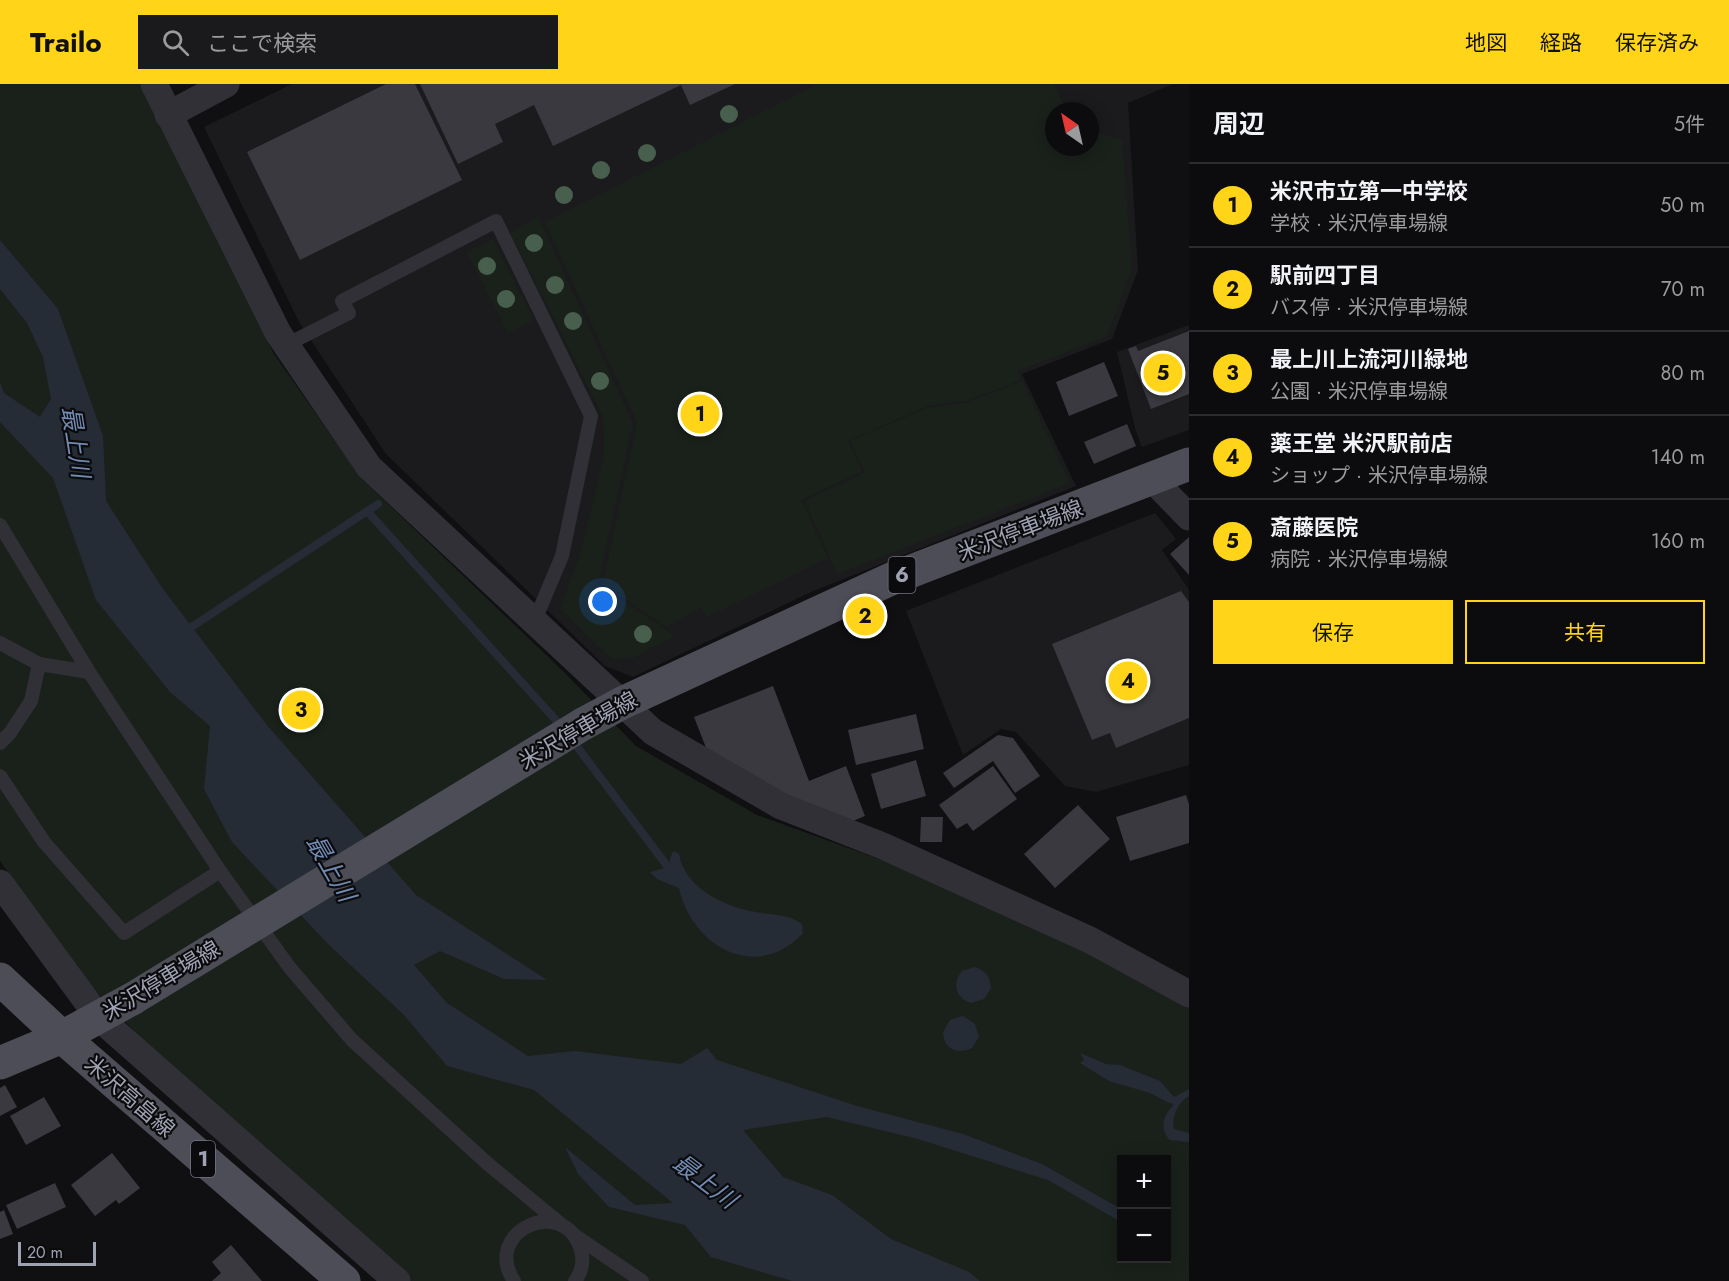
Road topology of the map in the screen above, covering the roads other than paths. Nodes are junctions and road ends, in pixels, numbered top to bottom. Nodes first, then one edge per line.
1 (154, 84) edge
2 (226, 84) edge
3 (168, 115) junction
4 (286, 345) junction
5 (1189, 464) edge
6 (1152, 479) junction
7 (1189, 517) edge
8 (0, 525) edge
9 (535, 620) junction
10 (0, 643) edge
11 (39, 664) junction
12 (89, 672) junction
13 (622, 703) junction
14 (0, 743) edge
15 (0, 776) edge
16 (220, 872) junction
17 (0, 883) edge
18 (0, 979) edge
19 (1189, 994) edge
20 (99, 1018) junction
21 (62, 1036) junction
22 (0, 1063) edge
23 (568, 1230) junction
24 (344, 1281) edge
25 (397, 1281) edge
26 (514, 1281) edge
27 (575, 1281) edge
28 (642, 1281) edge

1 - 3 street
2 - 3 street
3 - 4 street
4 - 9 street
4 - 9 lane
5 - 6 main road, 米沢停車場線 / 6
6 - 7 street
6 - 13 main road, 米沢停車場線 / 6
8 - 12 lane
9 - 13 street
10 - 11 lane
11 - 12 lane
11 - 14 lane
12 - 16 lane
13 - 19 street
13 - 20 main road, 米沢停車場線 / 6, bridge
15 - 16 lane
16 - 23 lane
17 - 20 street
18 - 21 main road, 米沢高畠線 / 1
20 - 21 main road, 米沢停車場線 / 6
20 - 25 street
21 - 22 main road, 米沢停車場線 / 6
21 - 24 main road, 米沢高畠線 / 1
23 - 26 lane
23 - 27 lane
23 - 28 lane

